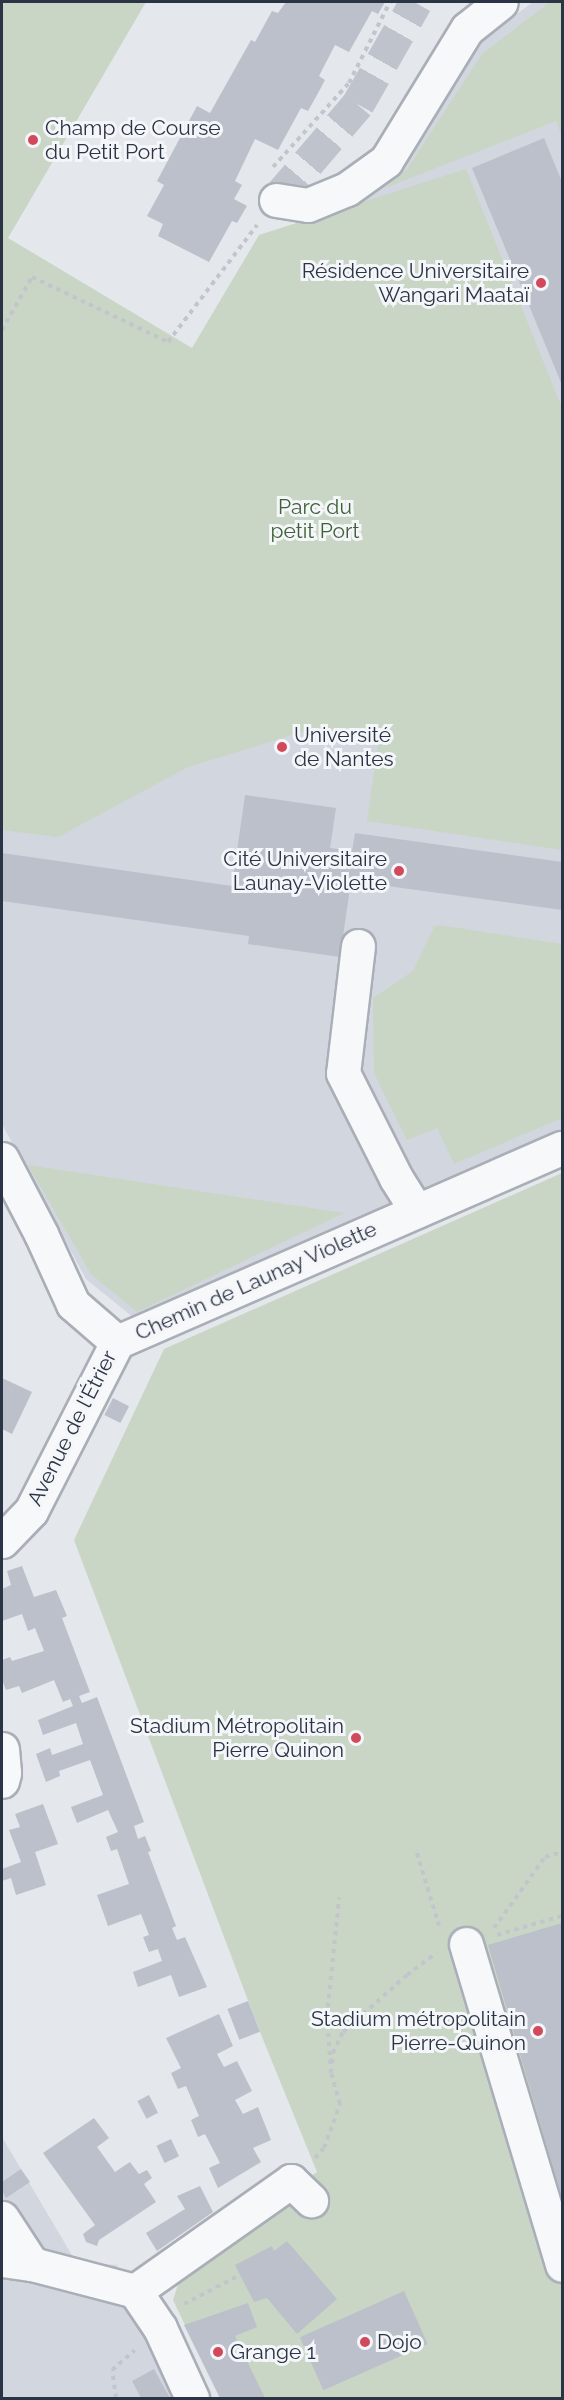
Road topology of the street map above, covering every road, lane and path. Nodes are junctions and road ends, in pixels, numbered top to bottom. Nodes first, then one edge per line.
1 (390, 2) edge
2 (501, 2) edge
3 (276, 200) junction
4 (2, 330) edge
5 (358, 946) dead end
6 (562, 1148) edge
7 (2, 1159) edge
8 (417, 1211) junction
9 (117, 1342) junction
10 (2, 1541) edge
11 (2, 1749) edge
12 (2, 1781) edge
13 (562, 1852) edge
14 (417, 1853) dead end
15 (339, 1898) dead end
16 (458, 1941) junction
17 (331, 2073) junction
18 (301, 2191) joint
19 (2, 2218) edge
20 (13, 2265) edge
21 (562, 2265) edge
22 (240, 2276) dead end
23 (135, 2291) junction
24 (160, 2328) junction
25 (116, 2398) edge
26 (192, 2398) edge

1 - 3 path
2 - 3 street
3 - 4 path
5 - 8 street
6 - 8 street, Chemin de Launay Violette
7 - 9 street, Chemin de Launay Violette
8 - 9 street, Chemin de Launay Violette
9 - 10 street, Avenue de l'Étrier
11 - 12 street
13 - 16 path
14 - 16 path
15 - 17 path
16 - 17 path
16 - 21 street
17 - 18 path
18 - 23 street
19 - 20 street
20 - 23 street
22 - 24 path
23 - 24 street
24 - 25 path
24 - 26 street

